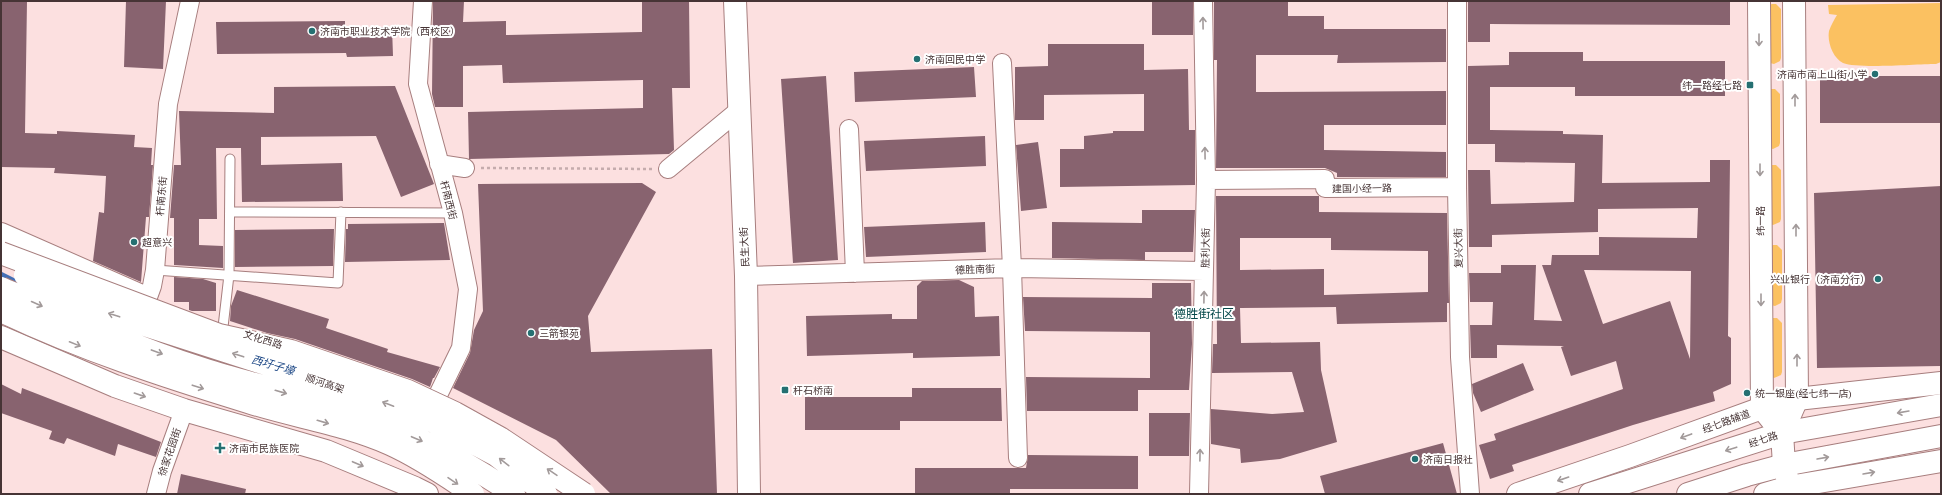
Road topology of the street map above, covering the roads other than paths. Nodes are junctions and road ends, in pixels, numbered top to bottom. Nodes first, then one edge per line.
1 (190, 1) edge
2 (423, 1) edge
3 (735, 1) edge
4 (1203, 1) edge
5 (1457, 1) edge
6 (1759, 1) edge
7 (1794, 1) edge
8 (1002, 64) dead end
9 (738, 111) junction
10 (849, 130) dead end
11 (230, 159) dead end
12 (440, 164) junction
13 (465, 168) road end
14 (668, 169) road end
15 (1206, 180) junction
16 (1457, 187) junction
17 (230, 212) junction
18 (340, 212) junction
19 (453, 213) junction
20 (1, 234) edge
21 (1, 253) edge
22 (1, 263) edge
23 (1012, 268) junction
24 (155, 270) junction
25 (1204, 271) junction
26 (855, 273) junction
27 (229, 275) junction
28 (746, 276) junction
29 (1, 288) edge
30 (148, 298) junction
31 (1, 311) edge
32 (223, 327) junction
33 (1, 337) edge
34 (1941, 383) edge
35 (115, 386) junction
36 (438, 395) junction
37 (1797, 399) junction
38 (1941, 405) edge
39 (1762, 408) junction
40 (184, 410) junction
41 (1782, 433) junction
42 (1941, 436) edge
43 (526, 442) dead end
44 (1018, 458) dead end
45 (1941, 461) edge
46 (1784, 465) junction
47 (1790, 490) edge
48 (156, 494) edge
49 (427, 494) edge
50 (473, 494) edge
51 (514, 494) edge
52 (546, 494) edge
53 (584, 494) edge
54 (749, 494) edge
55 (1199, 494) edge
56 (1470, 494) edge
57 (1518, 494) edge
58 (1590, 494) edge
59 (1688, 494) edge
60 (1765, 494) edge

1 - 24 street, 杆南东街
2 - 12 street, 杆南西街
3 - 9 main road, 民生大街
15 -> 4 street, 胜利大街
5 - 16 street, 复兴大街
6 -> 39 main road, 纬一路
37 -> 7 main road
8 - 23 street
9 - 14 street
9 - 28 main road, 民生大街
10 - 26 street
11 - 17 lane
12 - 13 street
12 - 19 street, 杆南西街
15 - 16 street, 建国小经一路
15 - 25 street, 胜利大街
16 - 56 street, 复兴大街
17 - 18 lane
17 - 27 lane
18 - 19 lane
18 - 27 lane
19 - 36 street, 杆南西街
20 - 30 main road, 文化西路
53 -> 21 main road, bridge
52 -> 22 main road, 顺河高架, bridge
23 - 25 street, 德胜南街
23 - 26 street, 德胜南街
23 - 44 street
24 - 27 lane
24 - 30 street, 杆南东街
55 -> 25 street, 胜利大街
26 - 28 street, 德胜南街
27 - 32 lane
28 - 54 main road, 民生大街
29 -> 51 main road, 顺河高架, bridge
30 - 32 street, 文化西路
30 - 35 street, 杆南东街
31 -> 50 main road, bridge
32 - 36 street, 文化西路
33 - 35 main road
34 - 37 main road, 经七路辅道
35 -> 40 main road
36 - 43 street, 文化西路
37 - 39 main road, 经七路辅道
37 - 41 main road
38 -> 41 main road, 经七路
39 - 41 main road
39 -> 57 main road, 经七路辅道
40 - 48 street, 徐家花园街
40 -> 49 main road
41 - 46 main road
41 -> 58 main road, 经七路
46 -> 42 main road
47 -> 45 main road
46 - 47 main road
46 - 59 main road
47 - 60 main road

